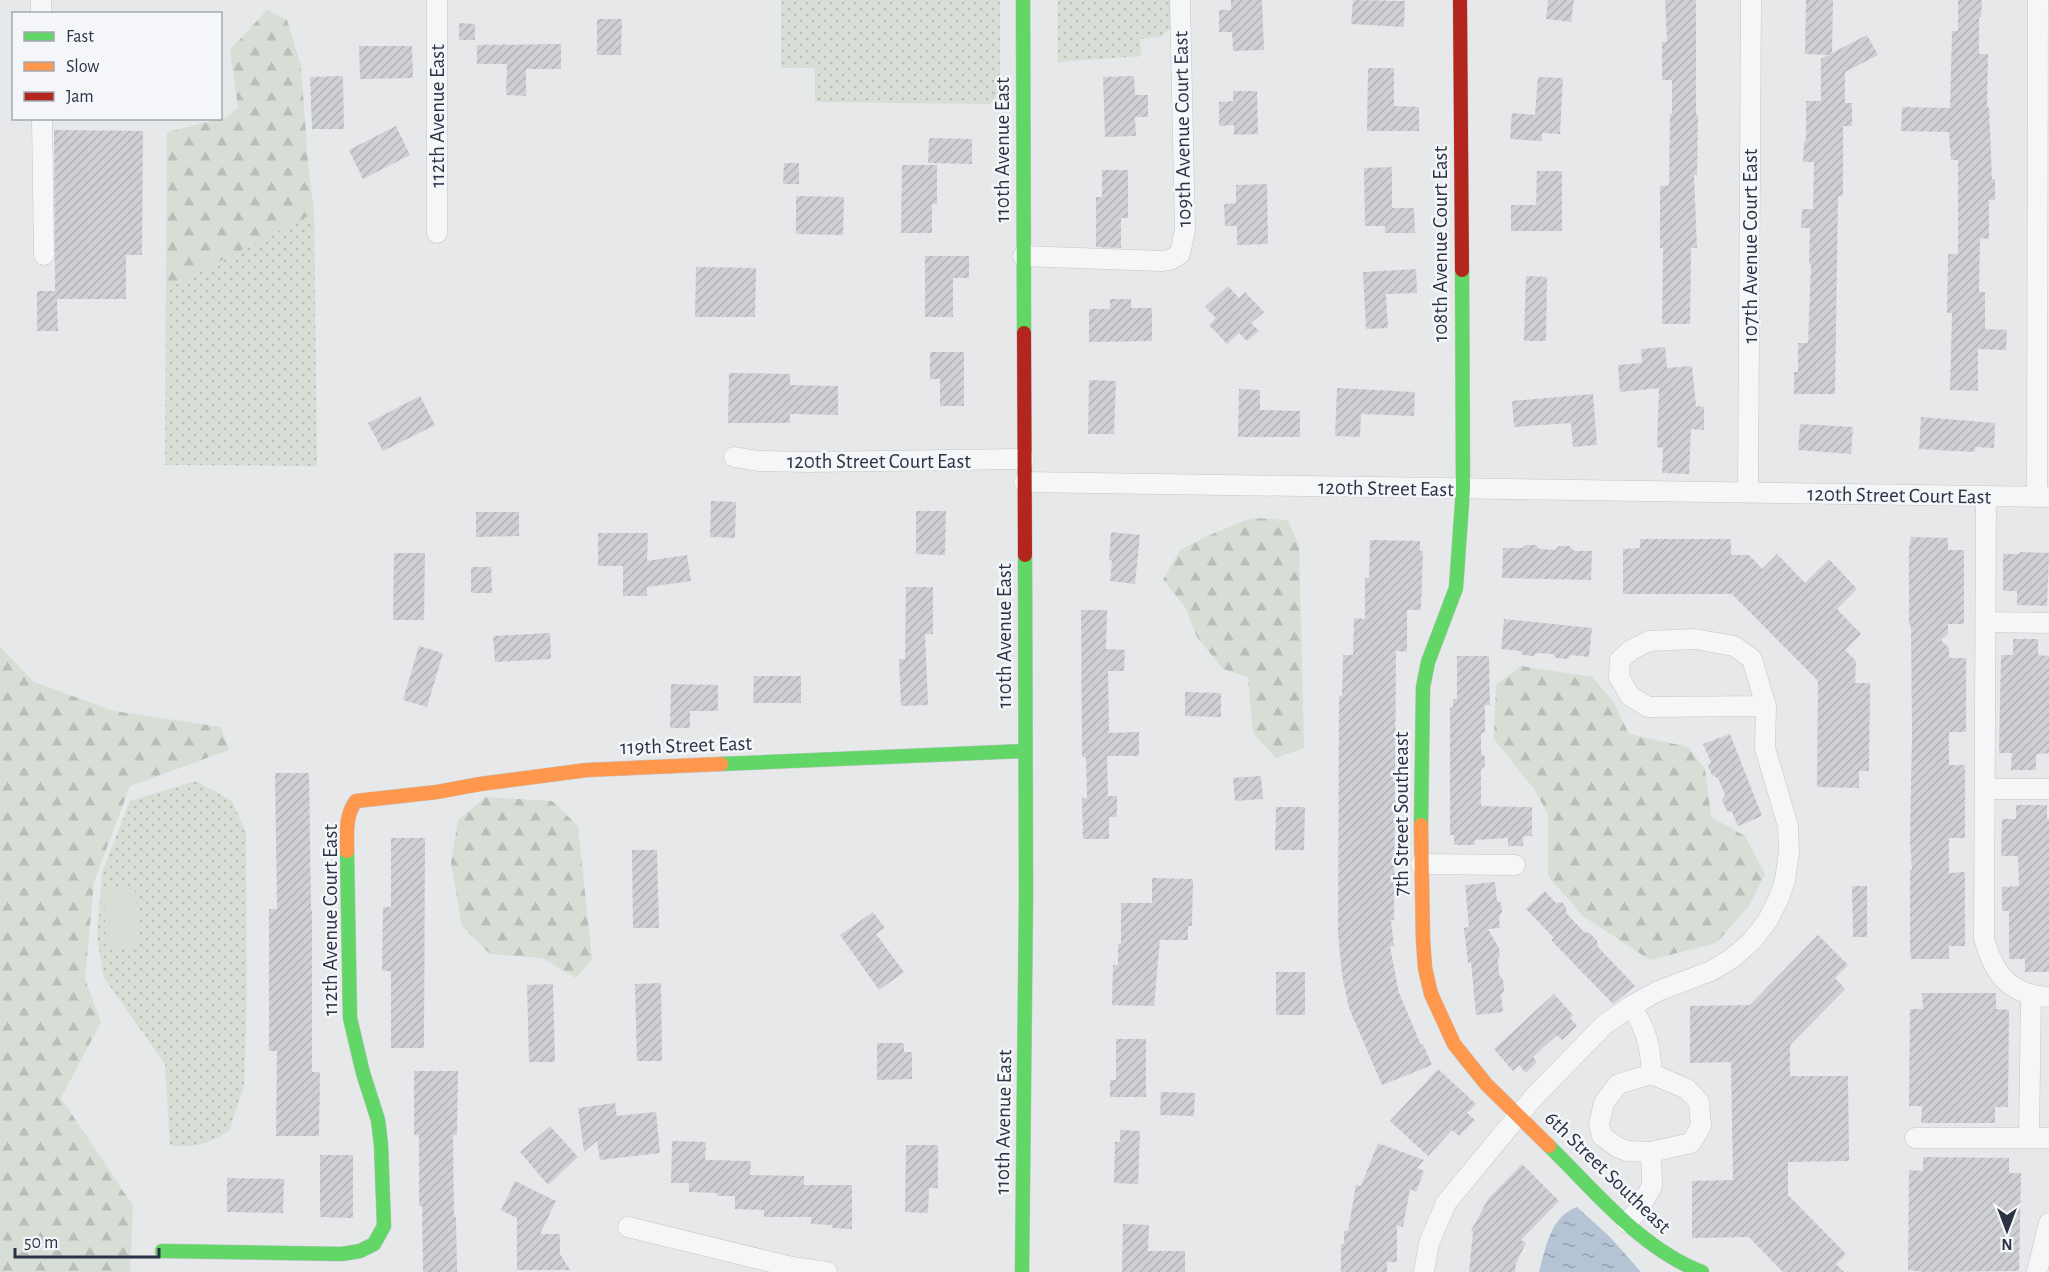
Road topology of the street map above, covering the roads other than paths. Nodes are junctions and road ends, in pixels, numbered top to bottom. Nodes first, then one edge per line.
1 (437, 0) edge
2 (1023, 0) edge
3 (1460, 0) edge
4 (1751, 0) edge
5 (2038, 0) edge
6 (1180, 3) dead end
7 (42, 120) edge
8 (437, 232) dead end
9 (44, 255) dead end
10 (1023, 256) junction
11 (734, 457) dead end
12 (1024, 459) junction
13 (1024, 482) junction
14 (1463, 489) junction
15 (1748, 493) junction
16 (1986, 496) junction
17 (2043, 497) edge
18 (1986, 622) junction
19 (2049, 623) edge
20 (1766, 706) junction
21 (1025, 751) junction
22 (1985, 789) junction
23 (2049, 789) edge
24 (352, 806) joint
25 (1421, 864) junction
26 (1515, 865) dead end
27 (2040, 997) edge
28 (1631, 1006) junction
29 (1652, 1074) junction
30 (1518, 1115) junction
31 (1915, 1138) dead end
32 (2029, 1138) junction
33 (2049, 1138) edge
34 (1651, 1152) junction
35 (1627, 1223) junction
36 (2049, 1223) edge
37 (628, 1227) dead end
38 (162, 1251) dead end
39 (827, 1272) edge
40 (1022, 1272) edge
41 (1424, 1272) edge
42 (1702, 1272) edge
43 (2037, 1272) edge

1 - 8 street, 112th Avenue East
2 - 10 street, 110th Avenue East
3 - 14 street, 108th Avenue Court East
4 - 15 street, 107th Avenue Court East
5 - 17 street
6 - 10 street, 109th Avenue Court East
7 - 9 street
10 - 12 street, 110th Avenue East
11 - 12 street, 120th Street Court East
12 - 13 street, 110th Avenue East
13 - 14 street, 120th Street East
13 - 21 street, 110th Avenue East
14 - 15 street, 120th Street East
14 - 25 street, 7th Street Southeast
15 - 16 street, 120th Street Court East
16 - 17 street, 120th Street Court East
16 - 18 street
18 - 19 street
18 - 22 street
20 - 20 street
20 - 28 street
21 - 24 street, 119th Street East
21 - 40 street, 110th Avenue East
22 - 23 street
22 - 27 street
24 - 38 street, 112th Avenue Court East
25 - 26 street
25 - 30 street, 7th Street Southeast
27 - 32 street
28 - 29 street
28 - 30 street
29 - 34 street
29 - 34 street
30 - 35 street, 6th Street Southeast
30 - 41 street
31 - 32 street
32 - 33 street
34 - 35 street
35 - 42 street, 6th Street Southeast
36 - 43 street
37 - 39 street

